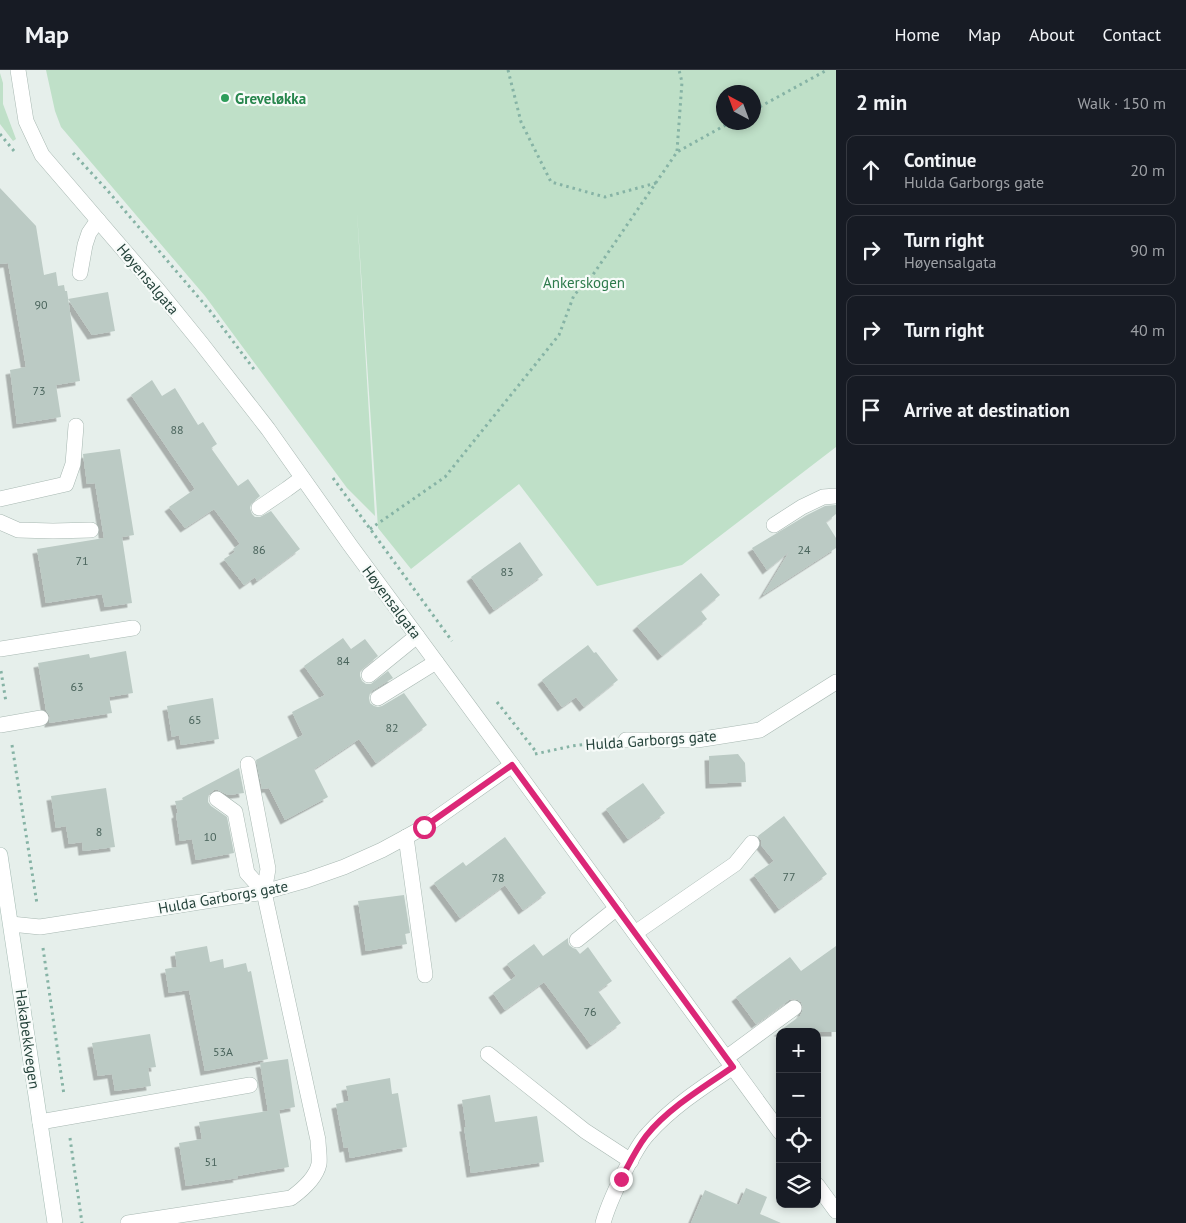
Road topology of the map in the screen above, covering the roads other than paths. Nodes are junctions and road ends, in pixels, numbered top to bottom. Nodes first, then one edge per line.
1 (18, 70) edge
2 (98, 220) junction
3 (80, 272) dead end
4 (76, 426) dead end
5 (302, 478) junction
6 (836, 496) edge
7 (0, 499) edge
8 (260, 508) dead end
9 (0, 522) edge
10 (774, 525) dead end
11 (91, 530) dead end
12 (133, 628) dead end
13 (417, 636) junction
14 (0, 649) edge
15 (436, 662) junction
16 (370, 675) dead end
17 (836, 682) edge
18 (378, 698) dead end
19 (41, 718) dead end
20 (0, 725) edge
21 (626, 740) road end
22 (248, 764) dead end
23 (512, 765) junction
24 (217, 799) dead end
25 (406, 837) junction
26 (752, 843) dead end
27 (0, 856) edge
28 (264, 892) junction
29 (617, 908) junction
30 (11, 924) junction
31 (635, 933) junction
32 (577, 940) dead end
33 (425, 975) dead end
34 (794, 1008) dead end
35 (488, 1054) dead end
36 (730, 1063) junction
37 (250, 1085) dead end
38 (40, 1122) junction
39 (776, 1126) edge
40 (631, 1161) junction
41 (821, 1190) edge
42 (836, 1211) edge
43 (55, 1223) edge
44 (128, 1223) edge
45 (603, 1223) edge

1 - 2 street, Høyensalgata
2 - 3 street
2 - 5 street, Høyensalgata
4 - 7 street
5 - 8 street
5 - 13 street, Høyensalgata
6 - 10 street
9 - 11 street
12 - 14 street
13 - 15 street, Høyensalgata
13 - 16 street
15 - 18 street
15 - 23 street, Høyensalgata
17 - 21 street, Hulda Garborgs gate
19 - 20 street
22 - 28 street
23 - 25 street, Hulda Garborgs gate
23 - 29 street, Høyensalgata
24 - 28 street
25 - 28 street, Hulda Garborgs gate
25 - 33 street
26 - 31 street
27 - 30 street, Hakabekkvegen
28 - 30 street, Hulda Garborgs gate
28 - 44 street
29 - 31 street, Høyensalgata
29 - 32 street
30 - 38 street, Hakabekkvegen
31 - 36 street, Høyensalgata
34 - 36 street
35 - 40 street
36 - 39 street, Høyensalgata
36 - 40 street
37 - 38 street
38 - 43 street, Hakabekkvegen
40 - 45 street
41 - 42 street

